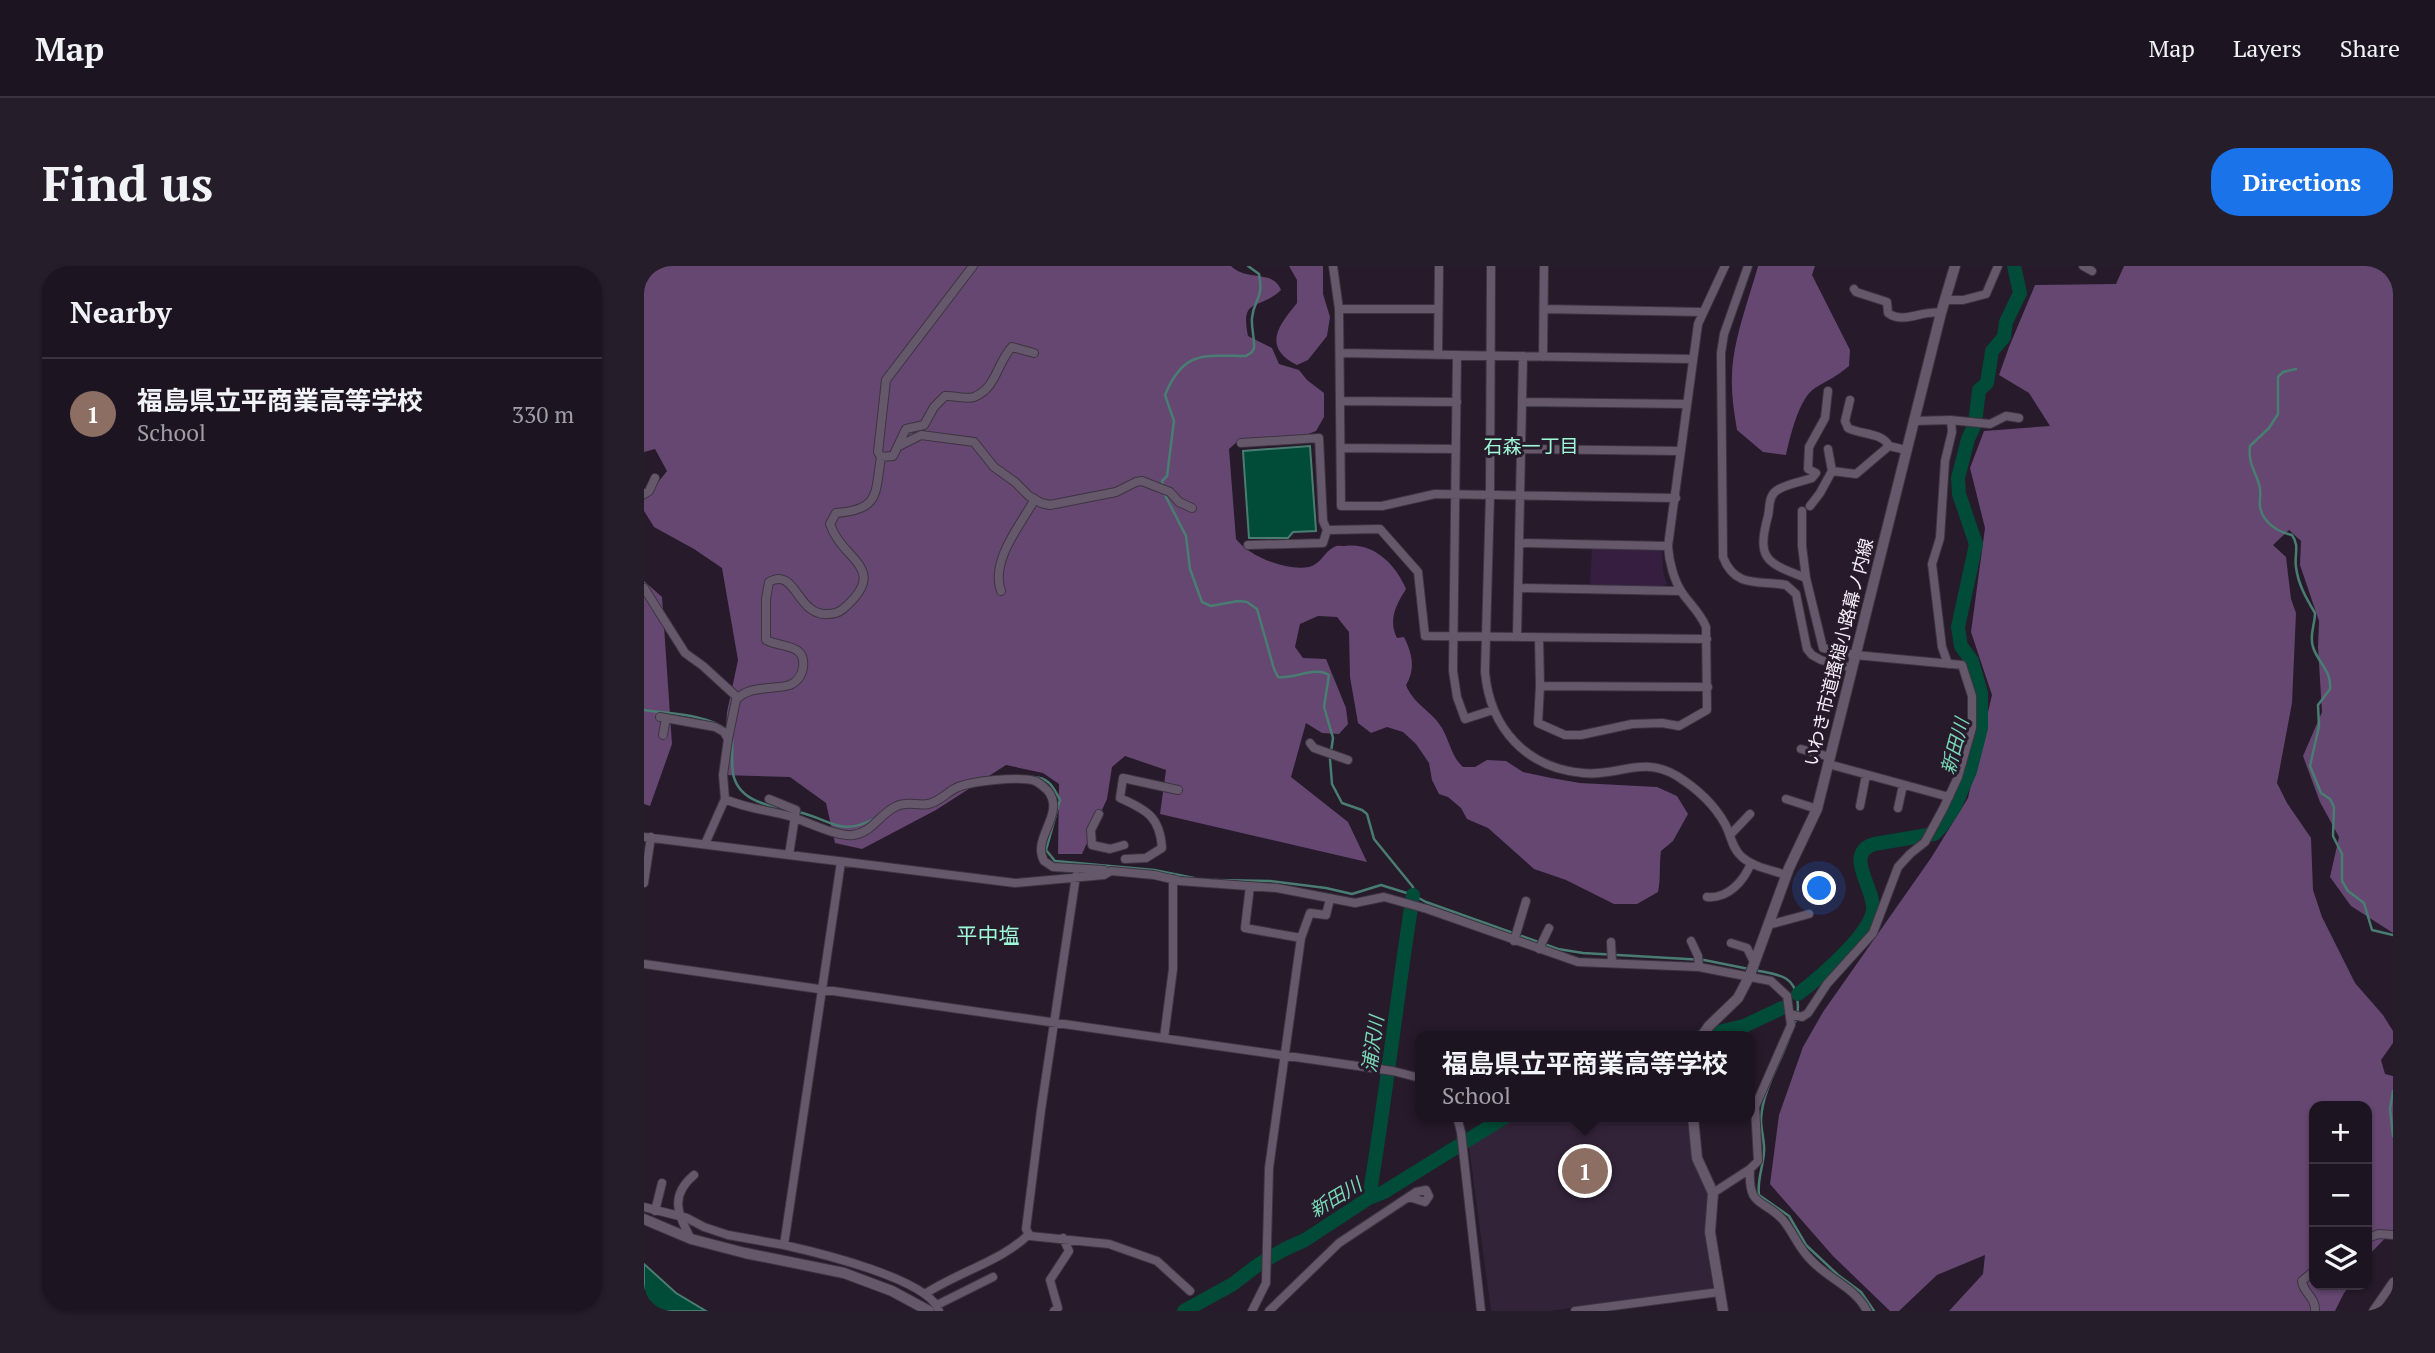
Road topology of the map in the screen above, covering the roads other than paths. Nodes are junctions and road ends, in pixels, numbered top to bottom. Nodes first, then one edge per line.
1 (973, 266) edge
2 (1333, 266) edge
3 (1439, 266) edge
4 (1491, 266) edge
5 (1544, 266) edge
6 (1725, 266) edge
7 (1748, 266) edge
8 (1955, 266) edge
9 (1998, 266) edge
10 (2083, 266) edge
11 (2092, 271) dead end
12 (1854, 289) dead end
13 (1945, 300) junction
14 (1339, 309) junction
15 (1438, 309) junction
16 (1544, 309) junction
17 (1702, 312) junction
18 (1941, 313) junction
19 (1034, 352) dead end
20 (1340, 353) junction
21 (1438, 355) junction
22 (1457, 355) junction
23 (1489, 356) junction
24 (1523, 356) junction
25 (1543, 357) junction
26 (1692, 359) junction
27 (1828, 391) dead end
28 (1850, 400) dead end
29 (1340, 401) junction
30 (1457, 402) junction
31 (1522, 402) junction
32 (1686, 404) junction
33 (2019, 418) dead end
34 (1813, 420) dead end
35 (1951, 420) junction
36 (1913, 421) junction
37 (1821, 426) junction
38 (1241, 443) dead end
39 (899, 446) junction
40 (1889, 446) junction
41 (1341, 448) junction
42 (1456, 449) junction
43 (1521, 449) junction
44 (1828, 449) dead end
45 (1906, 450) junction
46 (1680, 451) junction
47 (881, 457) junction
48 (1832, 471) junction
49 (655, 478) dead end
50 (644, 494) edge
51 (1456, 495) junction
52 (1490, 495) junction
53 (1521, 495) junction
54 (1676, 498) junction
55 (1035, 499) junction
56 (1192, 508) dead end
57 (1326, 530) junction
58 (1519, 543) junction
59 (1248, 545) dead end
60 (1668, 546) junction
61 (1806, 578) junction
62 (644, 588) edge
63 (1518, 588) junction
64 (1001, 591) dead end
65 (1681, 591) junction
66 (1454, 636) junction
67 (1487, 636) junction
68 (1517, 637) junction
69 (1539, 638) junction
70 (1707, 639) junction
71 (1855, 655) junction
72 (1948, 664) junction
73 (1852, 668) junction
74 (1540, 685) junction
75 (1708, 687) junction
76 (738, 698) junction
77 (1493, 710) junction
78 (663, 735) dead end
79 (728, 740) junction
80 (1310, 743) dead end
81 (1801, 749) dead end
82 (1348, 760) dead end
83 (1829, 761) junction
84 (1866, 775) junction
85 (1903, 785) junction
86 (1178, 790) dead end
87 (1949, 797) junction
88 (725, 799) junction
89 (769, 799) dead end
90 (1786, 799) dead end
91 (1860, 806) dead end
92 (1898, 808) dead end
93 (1817, 809) junction
94 (1099, 814) dead end
95 (1750, 814) dead end
96 (795, 818) junction
97 (1730, 835) junction
98 (647, 837) edge
99 (705, 844) junction
100 (789, 855) junction
101 (1125, 859) junction
102 (841, 862) junction
103 (1751, 863) junction
104 (1111, 871) junction
105 (1125, 872) junction
106 (1786, 875) junction
107 (1076, 876) junction
108 (1173, 879) junction
109 (644, 883) edge
110 (1250, 886) junction
111 (1707, 897) dead end
112 (1330, 899) junction
113 (1526, 901) dead end
114 (1809, 914) dead end
115 (1768, 925) junction
116 (1549, 928) dead end
117 (1301, 938) junction
118 (1514, 940) junction
119 (1691, 941) dead end
120 (1611, 942) dead end
121 (1731, 943) dead end
122 (1539, 949) junction
123 (1612, 963) junction
124 (644, 964) edge
125 (1699, 967) junction
126 (1752, 969) junction
127 (820, 989) junction
128 (1794, 1015) junction
129 (1056, 1023) junction
130 (1706, 1031) edge
131 (1164, 1038) junction
132 (1286, 1056) junction
133 (1415, 1077) edge
134 (1755, 1110) edge
135 (1458, 1122) edge
136 (1693, 1122) edge
137 (1755, 1122) edge
138 (1750, 1169) junction
139 (694, 1175) dead end
140 (662, 1183) dead end
141 (1713, 1193) junction
142 (1409, 1197) dead end
143 (644, 1207) edge
144 (655, 1211) junction
145 (678, 1215) junction
146 (644, 1219) edge
147 (1029, 1234) junction
148 (2393, 1235) edge
149 (2372, 1236) edge
150 (691, 1238) junction
151 (1063, 1238) junction
152 (784, 1245) junction
153 (2309, 1275) edge
154 (993, 1277) dead end
155 (2393, 1282) edge
156 (1190, 1291) dead end
157 (1719, 1292) junction
158 (925, 1294) junction
159 (935, 1309) edge
160 (1054, 1311) edge
161 (1252, 1311) edge
162 (1269, 1311) edge
163 (1481, 1311) edge
164 (1575, 1311) edge
165 (1723, 1311) edge
166 (1867, 1311) edge
167 (2315, 1311) edge
168 (2373, 1311) edge

1 - 47 street
2 - 14 street
3 - 15 street
4 - 23 street
5 - 16 street
6 - 17 street
7 - 73 street
8 - 13 street, いわき市道搔槌小路幕ノ内線
9 - 13 street
10 - 11 street
12 - 18 street
13 - 18 street, いわき市道搔槌小路幕ノ内線
14 - 15 street
14 - 20 street
15 - 21 street
16 - 17 street
16 - 25 street
17 - 26 street
18 - 36 street, いわき市道搔槌小路幕ノ内線
19 - 39 street
20 - 21 street
20 - 29 street
21 - 22 street
22 - 23 street
22 - 30 street
23 - 24 street
23 - 52 street
24 - 25 street
24 - 31 street
25 - 26 street
26 - 32 street
27 - 37 street
28 - 40 street
29 - 30 street
29 - 41 street
30 - 42 street
31 - 32 street
31 - 43 street
32 - 46 street
33 - 35 street
34 - 37 street
35 - 36 street
35 - 72 street
36 - 45 street, いわき市道搔槌小路幕ノ内線
37 - 61 street
38 - 57 street
39 - 47 street
39 - 55 street
40 - 45 street
40 - 48 street
41 - 42 street
41 - 51 street
42 - 51 street
43 - 46 street
43 - 53 street
44 - 48 street
45 - 71 street, いわき市道搔槌小路幕ノ内線
46 - 54 street
47 - 76 street
48 - 61 street
49 - 50 street
51 - 52 street
51 - 66 street
52 - 53 street
52 - 67 street
53 - 54 street
53 - 58 street
54 - 60 street
55 - 56 street
55 - 64 street
57 - 59 street
57 - 66 street
58 - 60 street
58 - 63 street
60 - 65 street
61 - 71 street
62 - 76 street
63 - 65 street
63 - 68 street
65 - 70 street
66 - 67 street
66 - 77 street
67 - 68 street
67 - 77 street
68 - 69 street
69 - 70 street
69 - 74 street
70 - 75 street
71 - 72 street
71 - 73 street, いわき市道搔槌小路幕ノ内線
72 - 87 street
73 - 83 street, いわき市道搔槌小路幕ノ内線
74 - 75 street
74 - 75 street
76 - 79 street
77 - 97 street
78 - 79 street
79 - 88 street
80 - 82 street
81 - 83 street
83 - 84 street
83 - 93 street, いわき市道搔槌小路幕ノ内線
84 - 85 street
84 - 91 street
85 - 87 street
85 - 92 street
86 - 101 street
87 - 128 street
88 - 96 street
88 - 99 street
89 - 96 street
90 - 93 street
93 - 106 street, いわき市道搔槌小路幕ノ内線
94 - 101 street
95 - 97 street
96 - 100 street
96 - 104 street
97 - 103 street
98 - 99 street
98 - 109 street
99 - 100 street
100 - 102 street
101 - 105 street
102 - 107 street
102 - 127 street
103 - 106 street
103 - 111 street
104 - 105 street
104 - 107 street
105 - 108 street
106 - 115 street, いわき市道搔槌小路幕ノ内線
107 - 129 street
108 - 110 street
108 - 131 street
110 - 112 street
110 - 117 street
112 - 117 street
112 - 118 street
113 - 118 street
114 - 115 street
115 - 126 street, いわき市道搔槌小路幕ノ内線
116 - 122 street
117 - 132 street
118 - 122 street
119 - 125 street
120 - 123 street
121 - 126 street
122 - 123 street
123 - 125 street
124 - 127 street
125 - 126 street
126 - 128 street
126 - 130 street, いわき市道搔槌小路幕ノ内線
127 - 129 street
127 - 152 street
128 - 134 street
129 - 131 street
129 - 147 street
131 - 132 street
132 - 133 street
132 - 161 street
135 - 163 street
136 - 141 street
137 - 138 street
138 - 141 street
138 - 166 street
139 - 145 street
140 - 144 street
141 - 157 street
142 - 162 street
143 - 144 street
144 - 145 street
145 - 150 street
145 - 152 street
146 - 150 street
147 - 151 street
147 - 158 street
148 - 149 street
150 - 159 street
151 - 156 street
151 - 160 street
152 - 158 street
153 - 167 street
154 - 159 street
155 - 168 street
157 - 164 street
157 - 165 street
158 - 159 street

